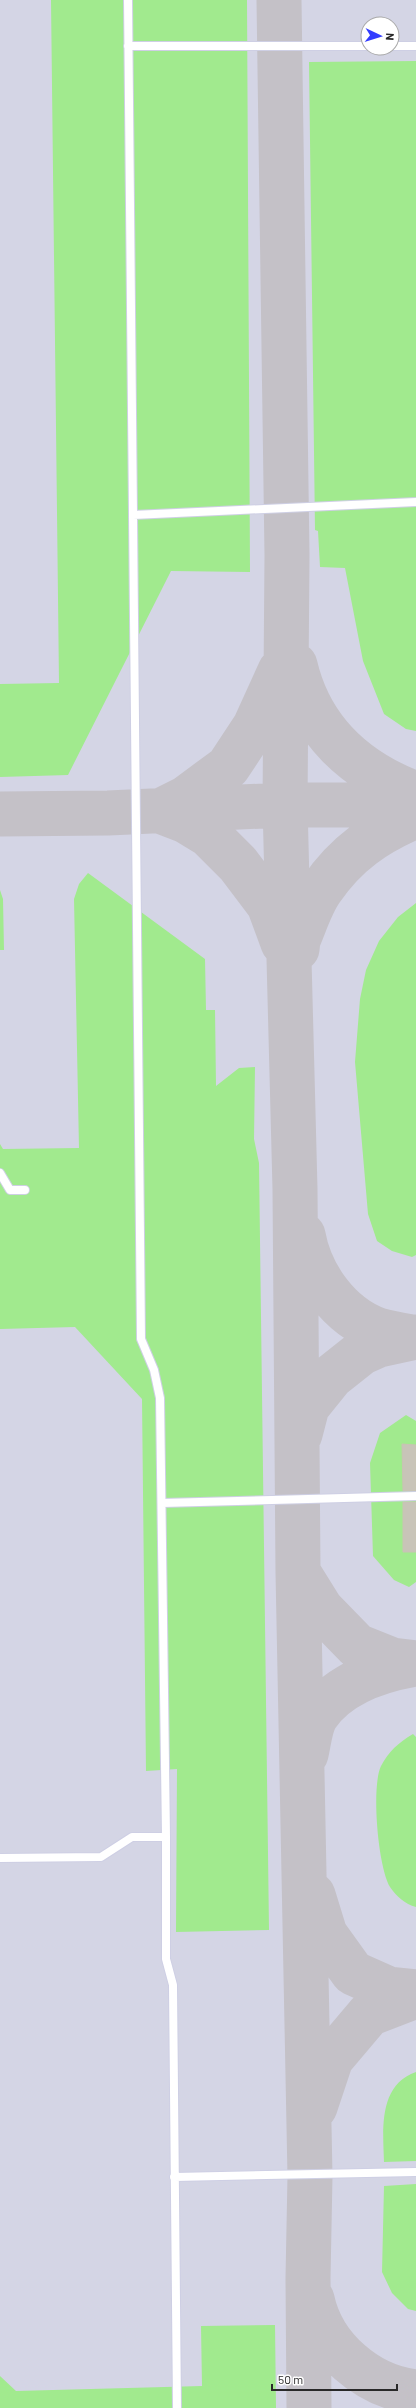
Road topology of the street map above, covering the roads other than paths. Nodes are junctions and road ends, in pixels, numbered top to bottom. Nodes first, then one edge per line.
1 (128, 0) edge
2 (128, 46) junction
3 (360, 46) edge
4 (400, 46) edge
5 (416, 46) edge
6 (416, 502) edge
7 (133, 515) junction
8 (0, 1173) edge
9 (25, 1190) dead end
10 (416, 1496) edge
11 (162, 1503) junction
12 (166, 1837) junction
13 (0, 1858) edge
14 (416, 2172) edge
15 (174, 2177) junction
16 (177, 2408) edge

1 - 2 lane
2 - 3 lane
2 - 7 lane
4 - 5 lane
6 - 7 lane
7 - 11 lane
8 - 9 lane
10 - 11 lane
11 - 12 lane
12 - 13 lane
12 - 15 lane
14 - 15 lane
15 - 16 lane

